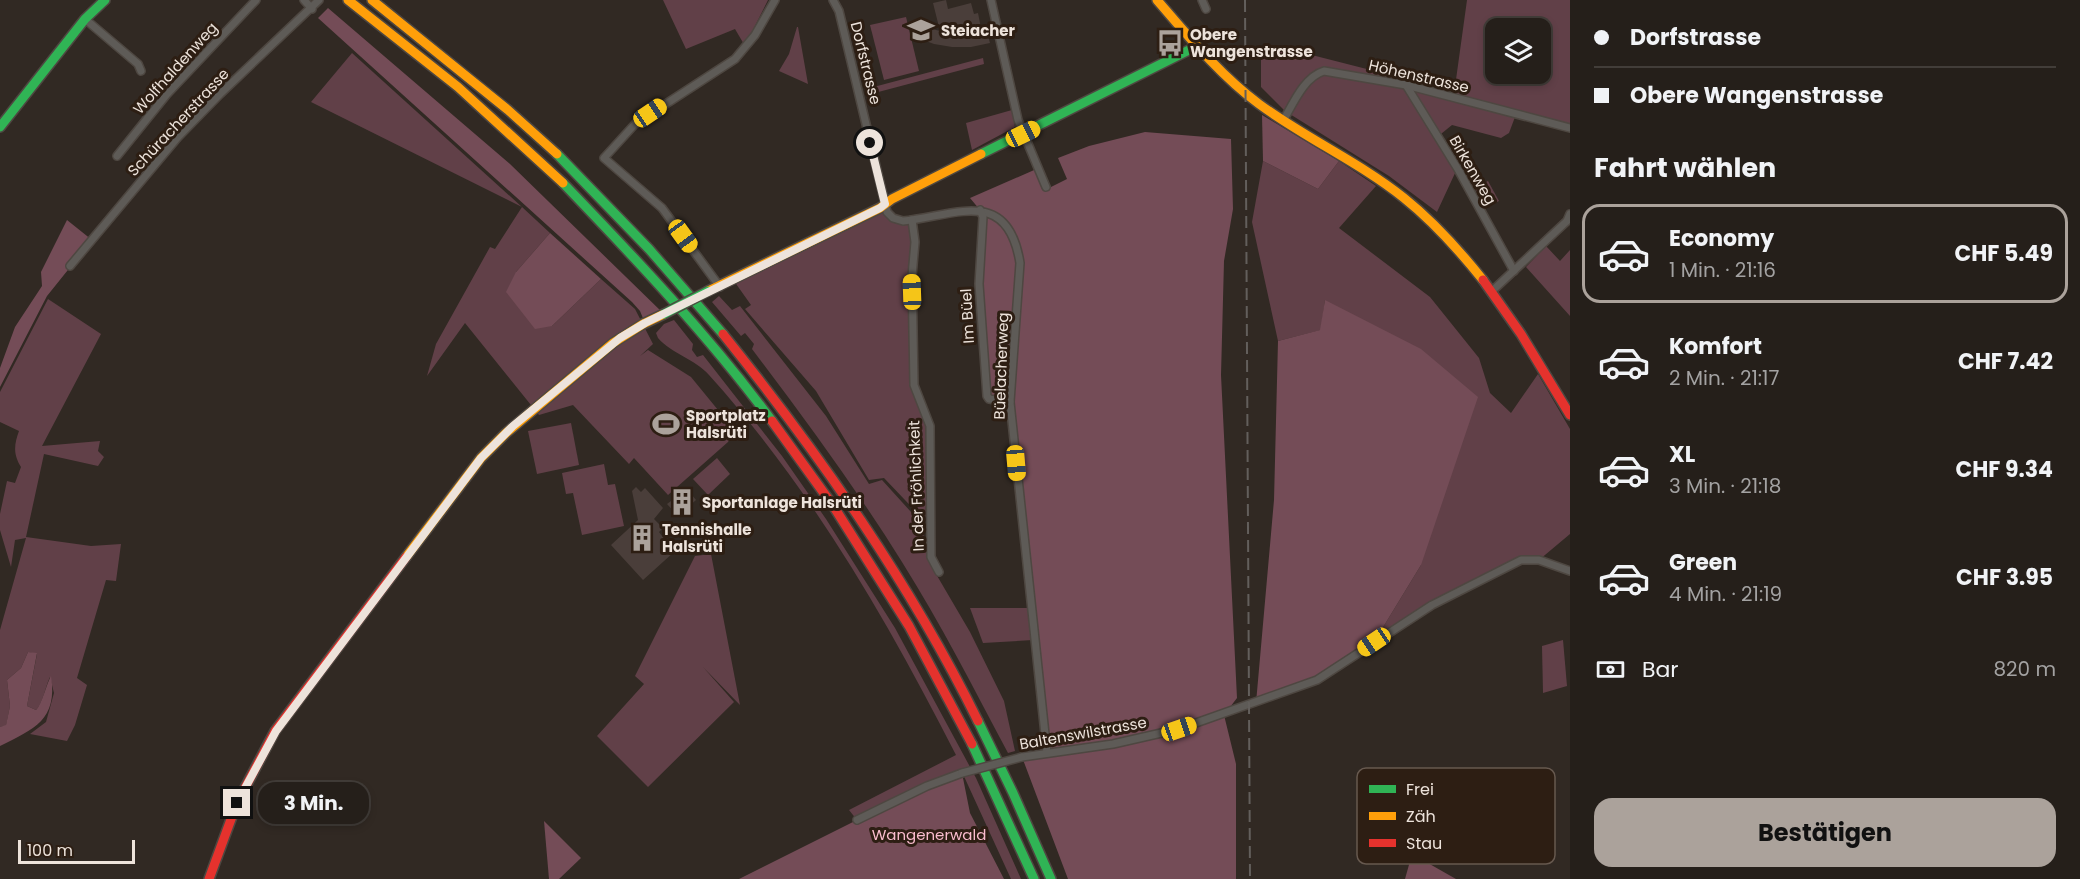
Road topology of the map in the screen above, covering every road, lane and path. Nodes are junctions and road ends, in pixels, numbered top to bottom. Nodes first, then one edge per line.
1 (105, 0) edge
2 (256, 0) edge
3 (304, 0) edge
4 (348, 0) edge
5 (372, 0) edge
6 (385, 0) edge
7 (775, 0) edge
8 (833, 0) edge
9 (991, 0) edge
10 (1157, 0) edge
11 (1202, 0) edge
12 (316, 4) edge
13 (1206, 9) dead end
14 (85, 19) junction
15 (1197, 46) junction
16 (141, 72) dead end
17 (1406, 85) junction
18 (511, 113) junction
19 (1283, 121) junction
20 (0, 127) edge
21 (1570, 128) edge
22 (1023, 134) junction
23 (117, 156) dead end
24 (1046, 187) dead end
25 (885, 204) junction
26 (980, 210) junction
27 (1569, 219) edge
28 (912, 220) junction
29 (70, 266) dead end
30 (1514, 271) junction
31 (720, 287) junction
32 (1491, 292) junction
33 (1010, 402) junction
34 (1570, 415) edge
35 (1570, 571) edge
36 (939, 572) dead end
37 (1047, 753) junction
38 (857, 820) dead end
39 (209, 879) edge
40 (1034, 879) edge
41 (1051, 879) edge

1 - 14 main road
2 - 23 street, Wolfhaldenweg
3 - 12 street
4 - 40 main road
5 - 18 main road
6 - 18 main road
7 - 31 street
8 - 25 street, Dorfstrasse
9 - 22 street
10 - 15 main road
11 - 13 street
12 - 29 street, Schüracherstrasse
14 - 16 street
14 - 20 main road
15 - 19 main road
15 - 22 main road
17 - 19 street, Höhenstrasse
17 - 21 street, Höhenstrasse
17 - 30 street, Birkenweg
18 - 41 main road
19 - 32 main road
22 - 24 street
22 - 25 main road
25 - 28 street
25 - 31 main road
26 - 28 street
26 - 33 street, Büelacherweg
26 - 33 street, Im Büel
27 - 30 street
28 - 36 street, In der Fröhlichkeit
30 - 32 street
31 - 39 main road, bridge
32 - 34 main road
33 - 37 street, Büelacherweg
35 - 37 street, Baltenswilstrasse
37 - 38 street, Baltenswilstrasse, bridge

